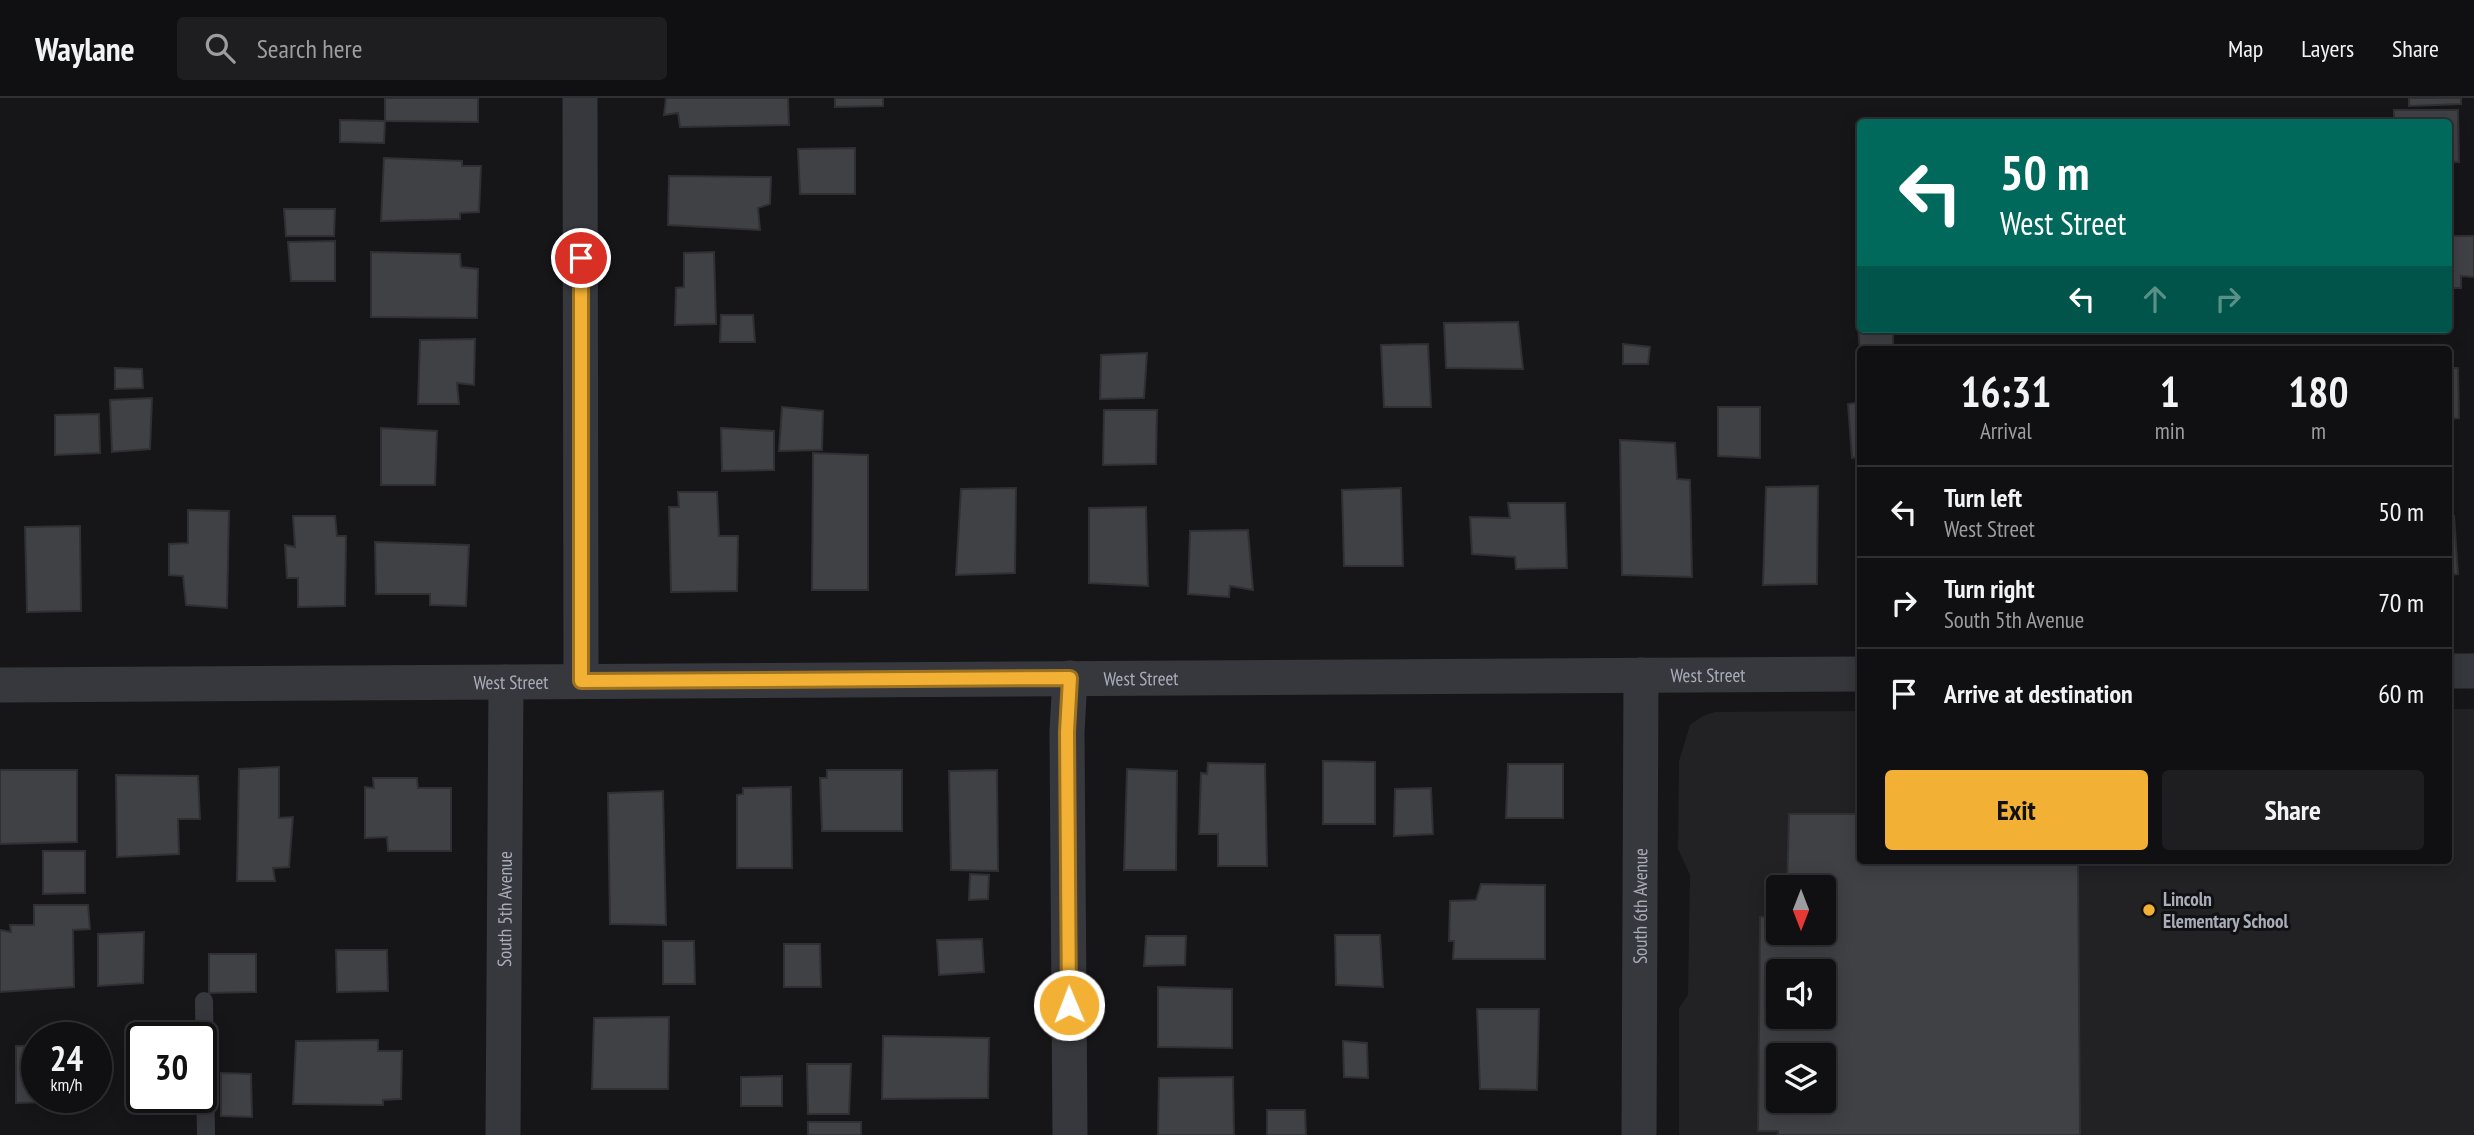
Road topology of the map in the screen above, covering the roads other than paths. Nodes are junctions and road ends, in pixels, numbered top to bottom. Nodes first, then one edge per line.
1 (580, 98) edge
2 (2452, 671) edge
3 (2474, 671) edge
4 (1857, 674) edge
5 (1642, 675) junction
6 (1070, 678) junction
7 (581, 681) junction
8 (506, 682) junction
9 (0, 685) edge
10 (204, 1001) dead end
11 (205, 1135) edge
12 (503, 1135) edge
13 (1070, 1135) edge
14 (1639, 1135) edge

1 - 7 street
2 - 3 street
4 - 5 street, West Street
5 - 6 street, West Street
5 - 14 street, South 6th Avenue
6 - 7 street, West Street
6 - 13 street
7 - 8 street, West Street
8 - 9 street, West Street
8 - 12 street, South 5th Avenue
10 - 11 lane

